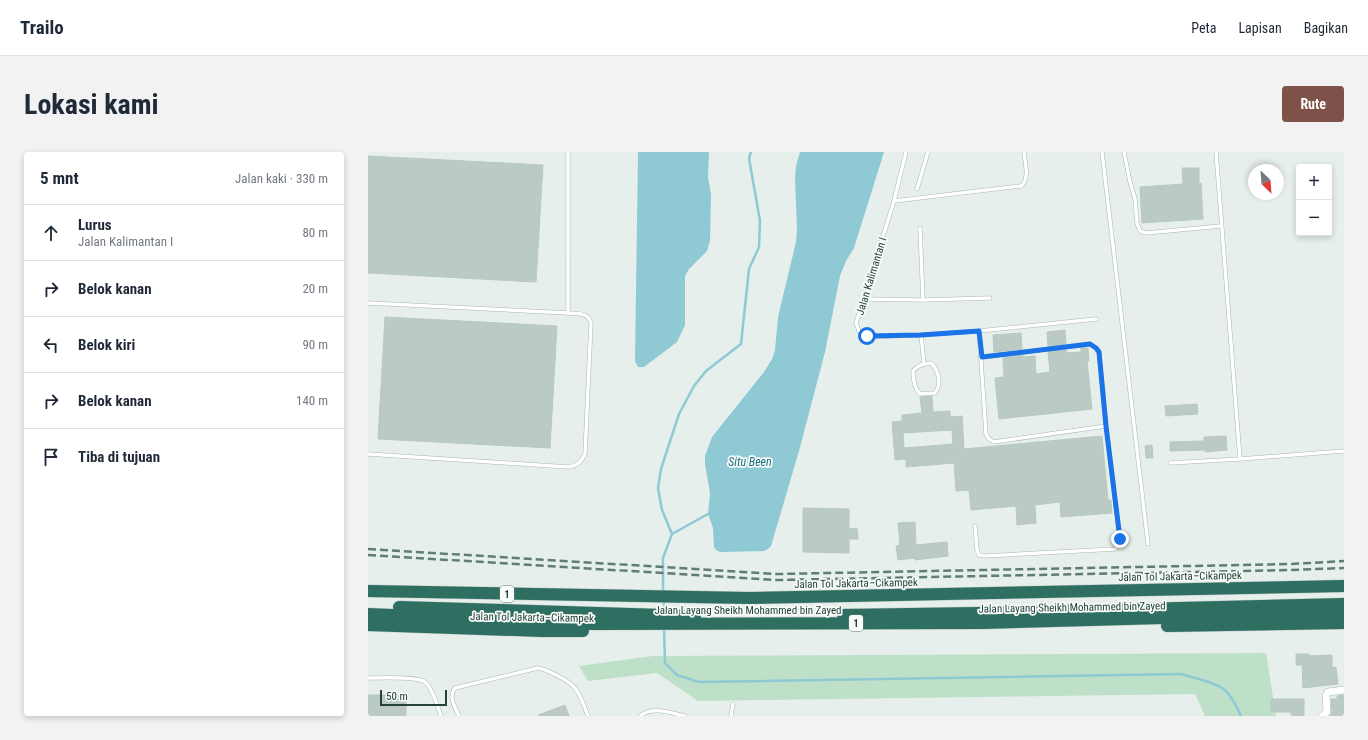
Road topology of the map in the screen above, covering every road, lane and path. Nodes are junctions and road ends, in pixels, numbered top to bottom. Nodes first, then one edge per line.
1 (568, 152) edge
2 (906, 152) edge
3 (928, 152) edge
4 (1024, 152) edge
5 (1102, 152) edge
6 (1124, 152) edge
7 (1216, 152) edge
8 (917, 189) dead end
9 (894, 201) junction
10 (1221, 226) junction
11 (920, 228) dead end
12 (990, 298) dead end
13 (864, 299) junction
14 (923, 300) junction
15 (368, 303) edge
16 (568, 313) junction
17 (1096, 320) dead end
18 (979, 331) junction
19 (921, 335) junction
20 (982, 357) junction
21 (924, 364) junction
22 (1106, 426) junction
23 (1344, 451) edge
24 (368, 454) edge
25 (1240, 459) junction
26 (1170, 463) dead end
27 (975, 526) dead end
28 (1148, 544) dead end
29 (1344, 586) edge
30 (368, 591) edge
31 (1344, 604) edge
32 (368, 606) edge
33 (1344, 613) edge
34 (368, 614) edge
35 (1344, 623) edge
36 (368, 625) edge
37 (368, 678) edge
38 (1344, 690) edge
39 (734, 704) dead end
40 (442, 716) edge
41 (459, 716) edge
42 (588, 716) edge
43 (640, 716) edge
44 (685, 716) edge
45 (731, 716) edge
46 (1322, 716) edge

1 - 16 lane
2 - 9 lane, Jalan Kalimantan I
3 - 8 lane
4 - 9 lane
5 - 28 lane
6 - 10 lane
7 - 10 lane
9 - 13 lane, Jalan Kalimantan I
10 - 25 lane
11 - 14 lane
12 - 14 lane
13 - 14 lane
13 - 19 lane, Jalan Kalimantan I
15 - 16 lane
16 - 24 lane
17 - 18 lane, Jalan Kalimantan I
18 - 19 lane, Jalan Kalimantan I
18 - 20 lane
19 - 21 lane
20 - 22 lane
20 - 22 lane
21 - 21 lane
22 - 27 lane
23 - 25 lane
25 - 26 lane
29 - 30 highway, Jalan Tol Jakarta–Cikampek / 1
31 - 32 highway, Jalan Layang Sheikh Mohammed bin Zayed / 1
33 - 34 highway, Jalan Layang Sheikh Mohammed bin Zayed / 1
35 - 36 highway, Jalan Tol Jakarta–Cikampek / 1
37 - 40 lane
38 - 46 street
39 - 45 lane
41 - 42 lane
43 - 44 lane

